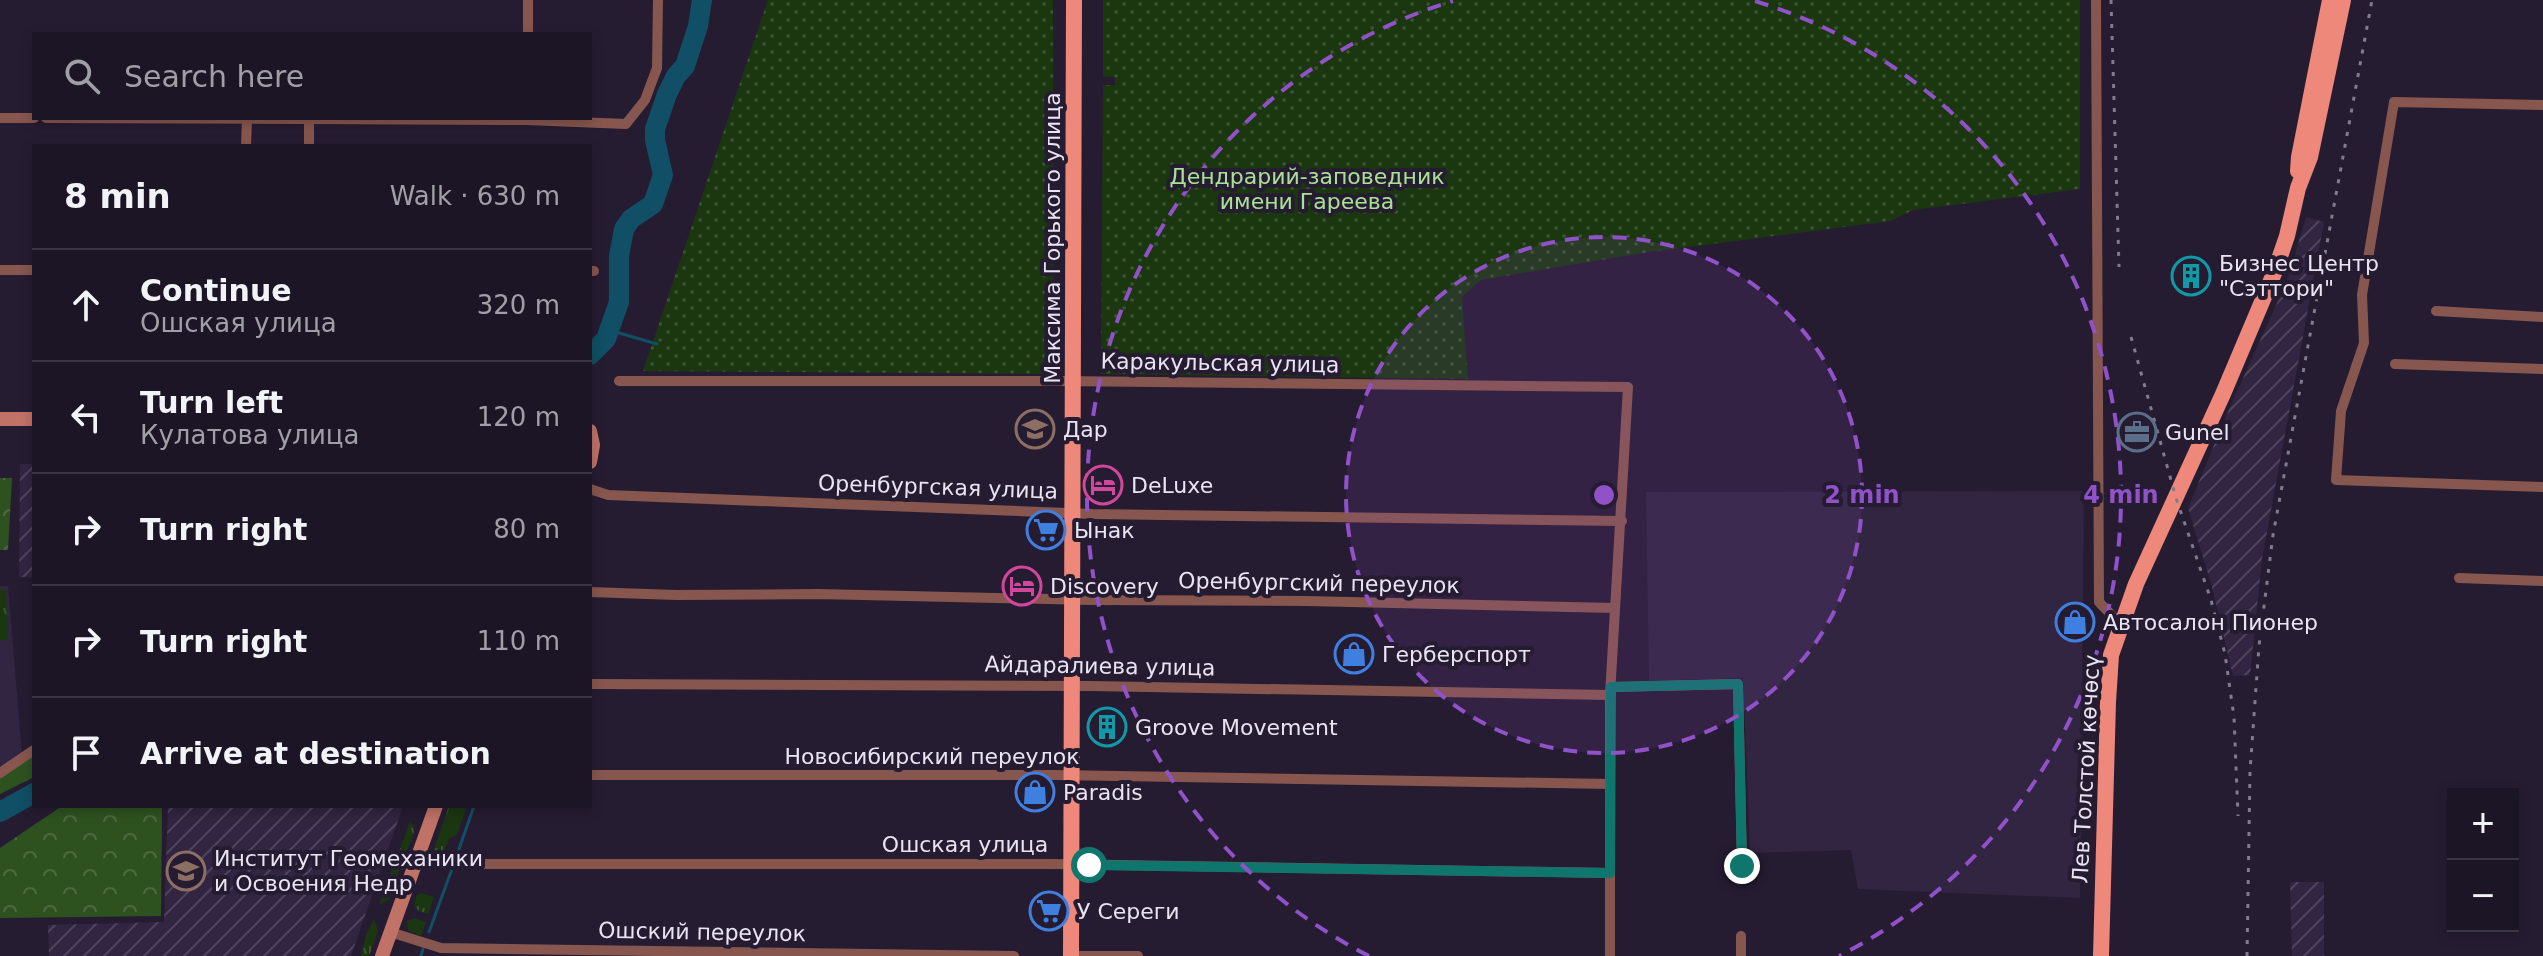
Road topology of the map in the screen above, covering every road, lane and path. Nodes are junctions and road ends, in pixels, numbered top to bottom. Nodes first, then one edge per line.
1 (528, 0) edge
2 (658, 0) edge
3 (1074, 0) edge
4 (2096, 0) edge
5 (2330, 0) edge
6 (2343, 0) edge
7 (528, 32) edge
8 (2543, 105) edge
9 (0, 118) edge
10 (32, 118) edge
11 (247, 120) edge
12 (309, 120) edge
13 (547, 120) edge
14 (246, 144) edge
15 (309, 144) edge
16 (2298, 188) junction
17 (0, 270) edge
18 (32, 270) edge
19 (2436, 311) dead end
20 (2543, 317) edge
21 (2395, 364) dead end
22 (2543, 369) edge
23 (619, 381) dead end
24 (1074, 381) junction
25 (0, 419) edge
26 (32, 419) edge
27 (2543, 487) edge
28 (592, 490) edge
29 (1074, 512) junction
30 (1622, 521) junction
31 (2459, 578) dead end
32 (2543, 581) edge
33 (592, 592) edge
34 (1073, 600) junction
35 (1615, 608) junction
36 (2121, 625) junction
37 (592, 684) edge
38 (1072, 685) junction
39 (1611, 691) junction
40 (32, 751) edge
41 (0, 773) edge
42 (592, 775) edge
43 (1072, 775) junction
44 (1610, 784) junction
45 (435, 808) edge
46 (417, 861) junction
47 (1071, 865) junction
48 (1742, 866) dead end
49 (1610, 873) junction
50 (390, 932) junction
51 (1741, 936) dead end
52 (382, 956) edge
53 (1014, 956) edge
54 (1071, 956) edge
55 (1138, 956) edge
56 (1610, 956) edge
57 (1741, 956) edge
58 (2101, 956) edge

1 - 7 street
2 - 13 street
3 - 24 main road, Максима Горького улица
4 - 36 street
5 - 16 main road, Лев Толстой көчөсү
6 - 16 main road, Лев Толстой көчөсү
8 - 27 street
9 - 10 street
11 - 14 street
12 - 15 street
16 - 36 main road, Лев Толстой көчөсү
17 - 18 street
19 - 20 street
21 - 22 street
23 - 24 street, Каракульская улица
24 - 29 main road, Максима Горького улица
24 - 30 street, Каракульская улица
25 - 26 main road
28 - 29 street, Оренбургская улица
29 - 30 street, Оренбургская улица
29 - 34 main road, Максима Горького улица
30 - 35 street
31 - 32 street
33 - 34 street, Оренбургский переулок
34 - 35 street, Оренбургский переулок
34 - 38 main road, Максима Горького улица
35 - 39 street
36 - 58 main road, Лев Толстой көчөсү
37 - 38 street, Айдаралиева улица
38 - 39 street, Айдаралиева улица
38 - 43 main road, Максима Горького улица
39 - 44 street
39 - 48 street, Айдаралиева улица
40 - 41 street
42 - 43 street, Новосибирский переулок
43 - 44 street, Новосибирский переулок
43 - 47 main road, Максима Горького улица
44 - 49 street
45 - 46 main road
46 - 47 street, Ошская улица
46 - 50 main road
47 - 49 street, Ошская улица
47 - 54 main road, Максима Горького улица
49 - 56 street
50 - 52 main road
50 - 53 street, Ошский переулок
51 - 57 street
54 - 55 street

